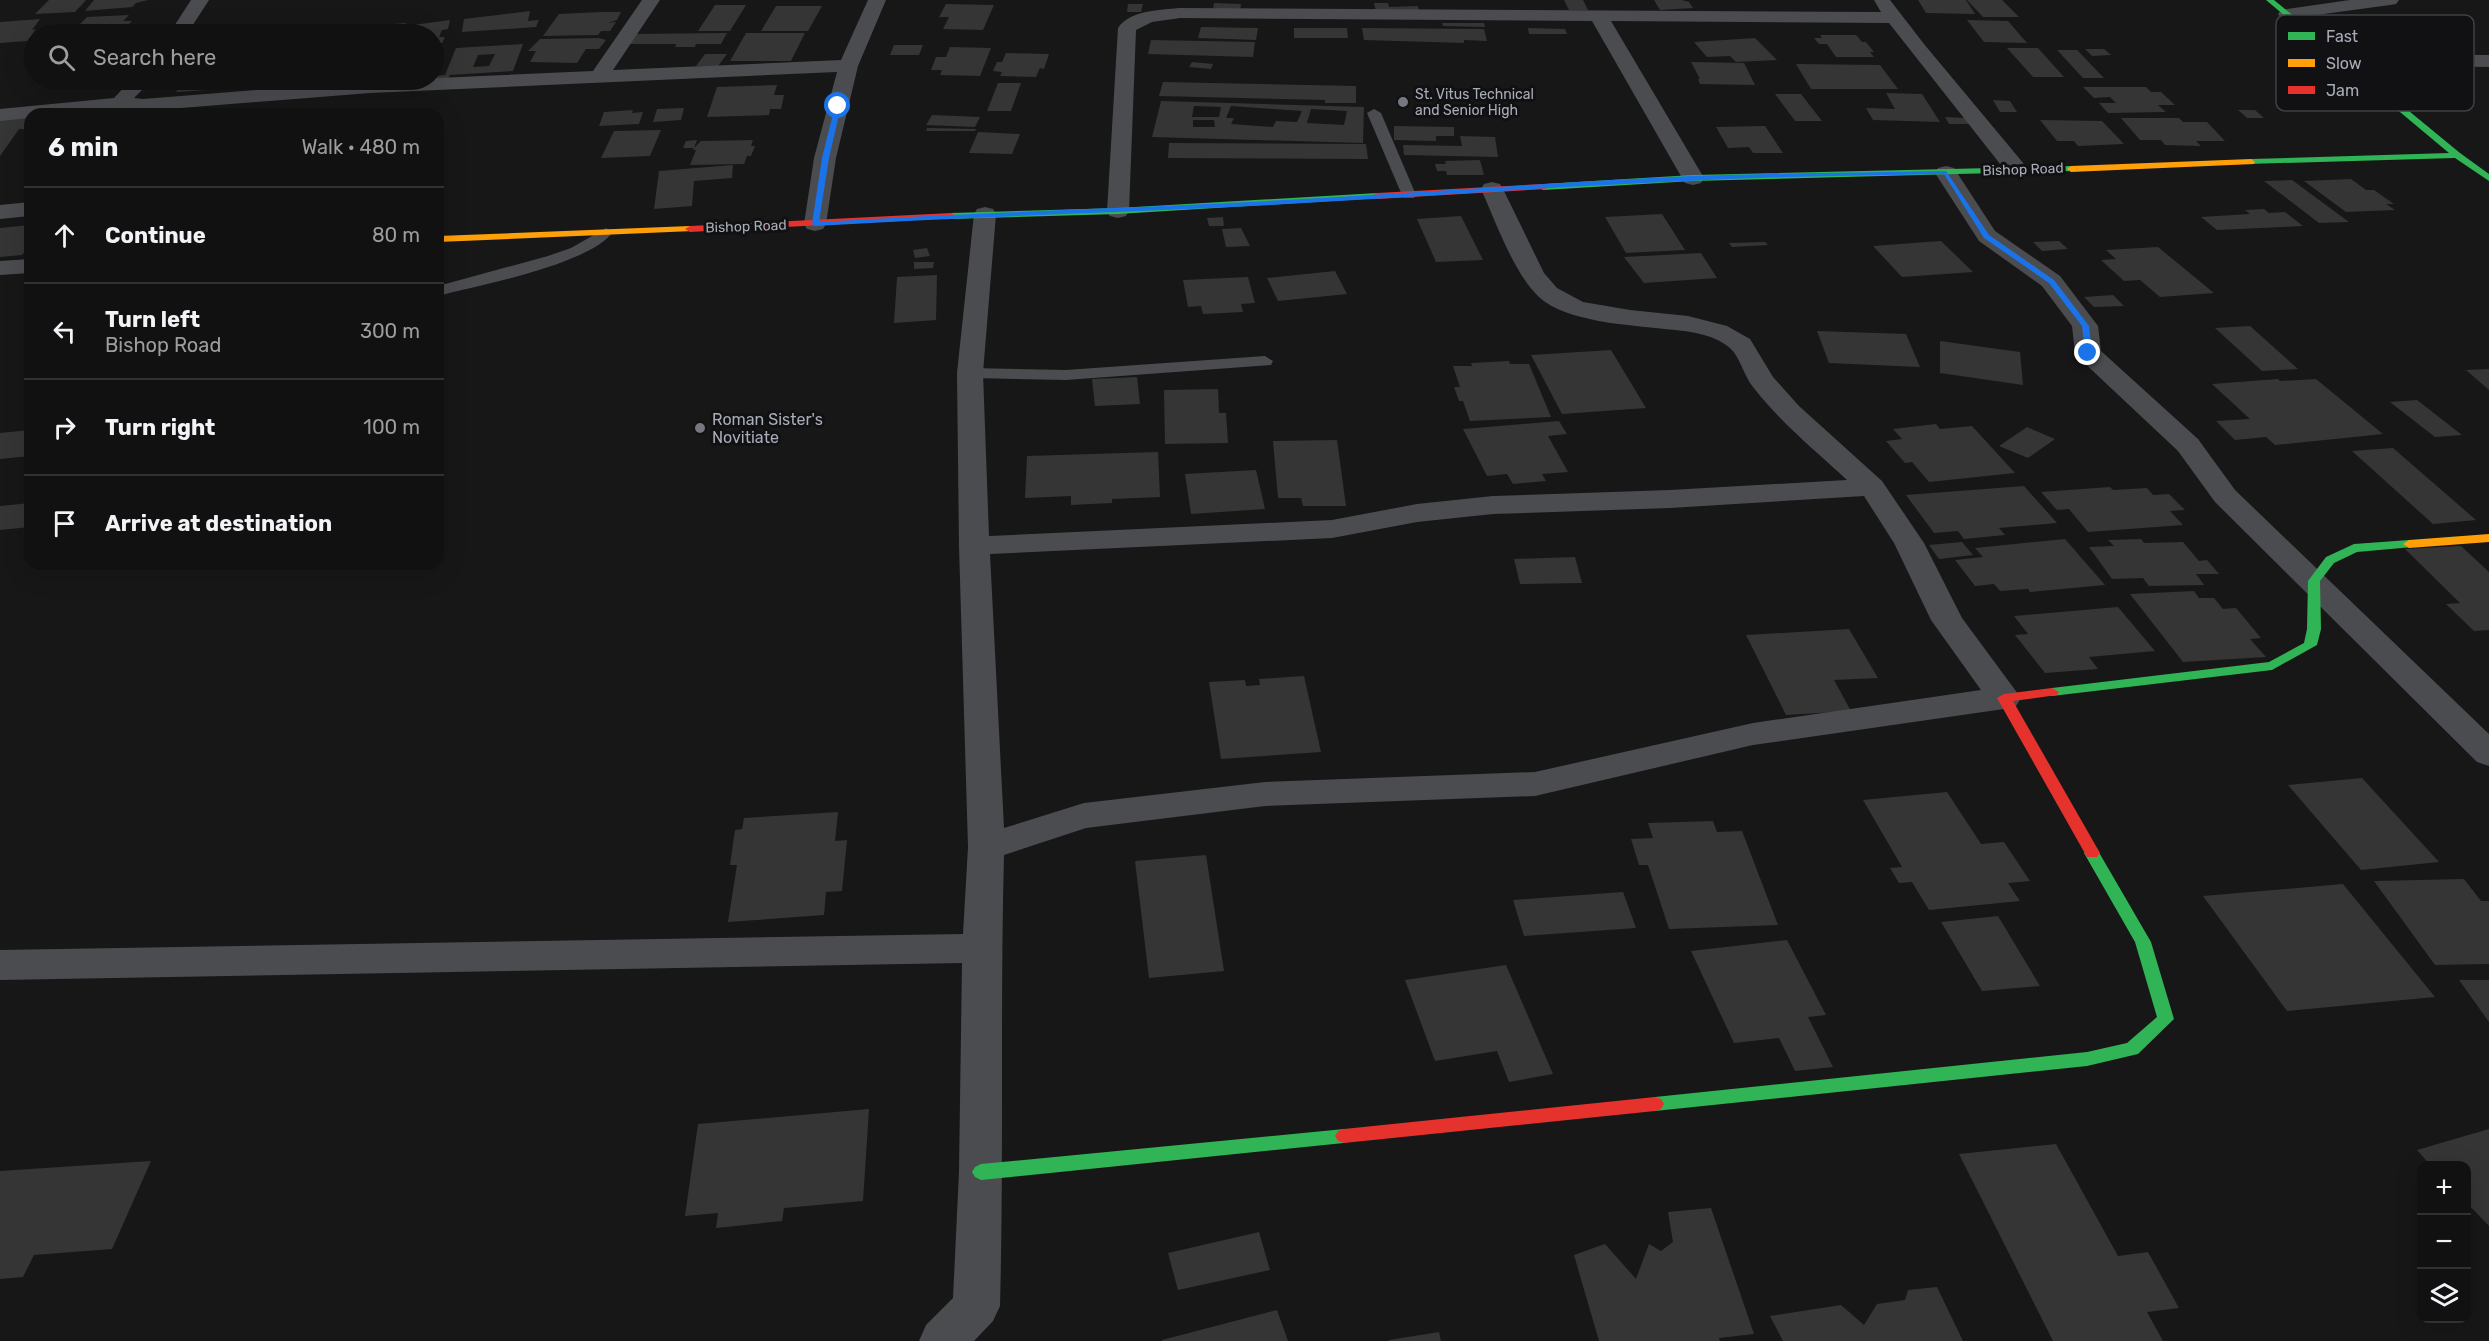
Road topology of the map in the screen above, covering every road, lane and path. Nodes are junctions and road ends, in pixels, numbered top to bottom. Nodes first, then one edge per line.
1 (200, 0) edge
2 (651, 0) edge
3 (878, 0) edge
4 (1881, 0) edge
5 (2270, 0) edge
6 (2390, 0) edge
7 (1472, 7) edge
8 (2287, 14) joint
9 (1599, 17) junction
10 (1894, 18) junction
11 (184, 24) edge
12 (848, 66) junction
13 (599, 77) junction
14 (444, 84) edge
15 (131, 90) edge
16 (332, 90) edge
17 (123, 103) junction
18 (72, 108) edge
19 (2405, 111) edge
20 (24, 113) edge
21 (1374, 113) dead end
22 (0, 115) edge
23 (2457, 155) junction
24 (2016, 169) junction
25 (1946, 172) junction
26 (1693, 178) junction
27 (2489, 178) edge
28 (1492, 189) junction
29 (1409, 195) junction
30 (24, 210) edge
31 (1118, 210) junction
32 (0, 212) edge
33 (985, 214) junction
34 (815, 224) junction
35 (606, 232) junction
36 (444, 239) edge
37 (24, 266) edge
38 (0, 268) edge
39 (444, 289) edge
40 (1265, 361) dead end
41 (970, 373) junction
42 (1872, 487) junction
43 (2489, 538) edge
44 (974, 546) junction
45 (2314, 581) junction
46 (2004, 698) junction
47 (2489, 754) edge
48 (986, 847) junction
49 (982, 948) junction
50 (4, 972) edge
51 (981, 1172) junction
52 (943, 1341) edge

1 - 11 street
2 - 13 street
3 - 12 street
4 - 10 street
5 - 8 street
6 - 8 street
7 - 9 street
7 - 31 street
9 - 10 street
9 - 26 street
10 - 24 street
12 - 13 street
12 - 34 street
13 - 14 street
15 - 17 street
16 - 17 street
17 - 18 street
19 - 23 street
20 - 22 street
21 - 29 lane
23 - 24 street, Bishop Road
23 - 27 street
24 - 25 street, Bishop Road
25 - 26 street, Bishop Road
25 - 45 street
26 - 28 street, Bishop Road
28 - 29 street, Bishop Road
28 - 42 street
29 - 31 street, Bishop Road
30 - 32 street
31 - 33 street, Bishop Road
33 - 34 street, Bishop Road
33 - 41 street
34 - 35 street, Bishop Road
35 - 36 street, Bishop Road
35 - 39 lane
37 - 38 street
40 - 41 lane
41 - 44 street
42 - 44 street
42 - 46 street
43 - 45 street
44 - 48 street
45 - 46 street
45 - 47 street
46 - 48 street
46 - 51 street
48 - 49 street
49 - 50 street
49 - 51 street
51 - 52 street

